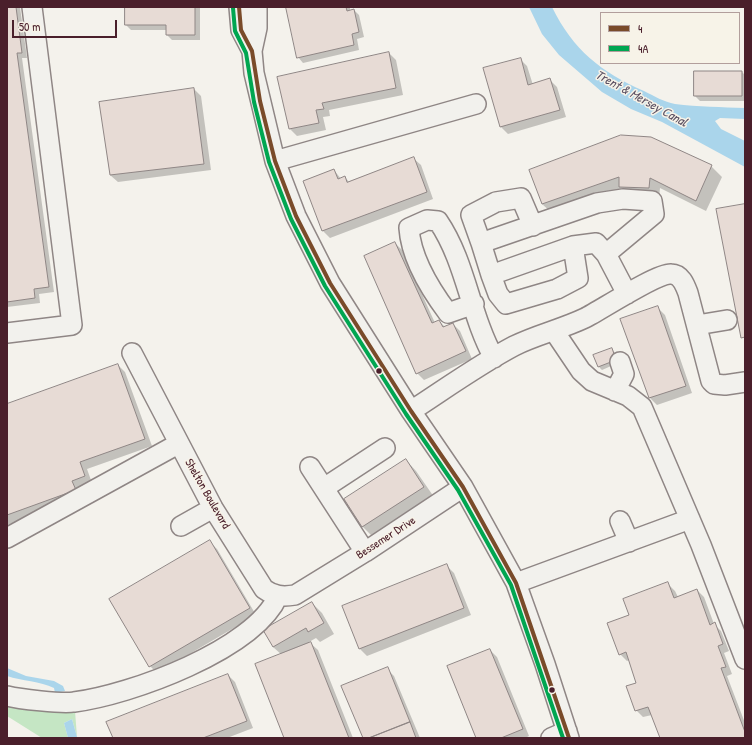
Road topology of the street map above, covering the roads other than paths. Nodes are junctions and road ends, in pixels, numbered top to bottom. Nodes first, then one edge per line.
1 (32, 7) edge
2 (239, 7) edge
3 (257, 7) edge
4 (252, 51) junction
5 (476, 104) dead end
6 (275, 161) junction
7 (532, 226) junction
8 (481, 243) junction
9 (573, 246) junction
10 (606, 254) junction
11 (491, 275) junction
12 (627, 294) junction
13 (474, 304) junction
14 (727, 320) dead end
15 (696, 325) junction
16 (554, 331) junction
17 (7, 334) edge
18 (132, 353) dead end
19 (494, 358) junction
20 (620, 362) dead end
21 (745, 382) edge
22 (615, 391) junction
23 (411, 411) junction
24 (178, 444) junction
25 (385, 448) dead end
26 (310, 467) dead end
27 (463, 487) junction
28 (324, 488) junction
29 (213, 508) junction
30 (690, 519) junction
31 (620, 521) dead end
32 (181, 526) dead end
33 (7, 538) edge
34 (629, 542) junction
35 (366, 552) junction
36 (516, 583) junction
37 (278, 596) junction
38 (745, 659) edge
39 (7, 696) edge
40 (563, 736) edge

1 - 17 street
2 - 4 street
3 - 4 street
4 - 6 street
5 - 6 street
6 - 23 street
7 - 8 street
7 - 8 street
7 - 10 street
8 - 11 street
9 - 10 street
9 - 11 street
9 - 11 street
10 - 12 street
12 - 15 street
12 - 16 street
13 - 13 street
13 - 19 street
14 - 15 street
15 - 21 street
16 - 19 street
16 - 22 street
18 - 24 street, Shelton Boulevard
19 - 23 street
20 - 22 street
22 - 30 street
23 - 27 street
24 - 29 street, Shelton Boulevard
24 - 33 street
25 - 28 street
26 - 28 street
27 - 35 street, Bessemer Drive
27 - 36 street
28 - 35 street
29 - 32 street
29 - 37 street, Shelton Boulevard
30 - 34 street
30 - 38 street
31 - 34 street
34 - 36 street
35 - 37 street, Bessemer Drive
36 - 40 street
37 - 39 street

